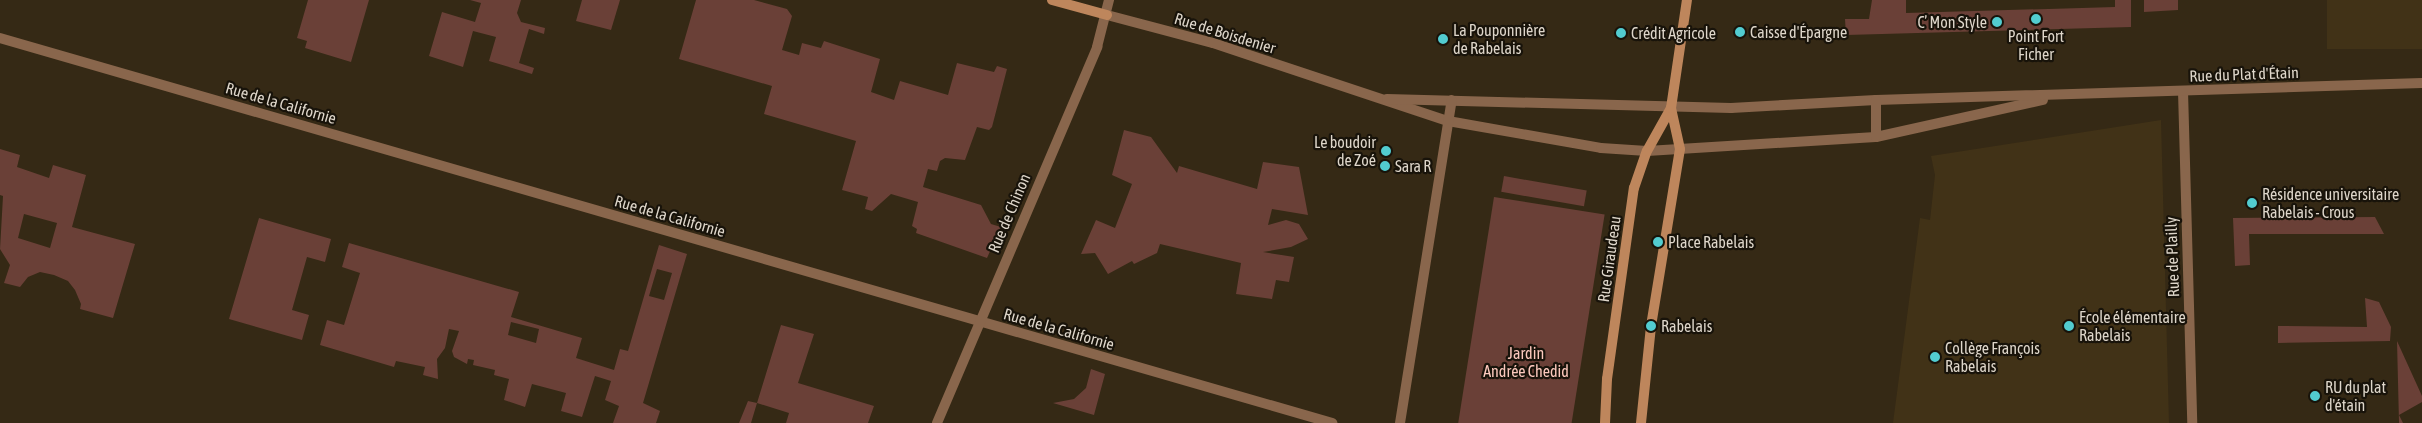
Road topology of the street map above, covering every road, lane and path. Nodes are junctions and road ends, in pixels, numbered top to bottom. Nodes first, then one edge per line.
1 (1052, 0) edge
2 (1110, 0) edge
3 (1686, 0) edge
4 (1107, 15) junction
5 (0, 38) edge
6 (2422, 83) edge
7 (2183, 91) junction
8 (2067, 95) junction
9 (1387, 99) junction
10 (1452, 100) junction
11 (1876, 100) junction
12 (1671, 108) junction
13 (1448, 121) junction
14 (1876, 137) junction
15 (1680, 148) junction
16 (1646, 151) junction
17 (979, 321) junction
18 (936, 423) edge
19 (1332, 423) edge
20 (1400, 423) edge
21 (1605, 423) edge
22 (1641, 423) edge
23 (2192, 423) edge

1 - 4 street, Rue de Boisdenier
2 - 4 street, Rue de Chinon
3 - 12 street, Rue Giraudeau
4 - 9 street, Rue de Boisdenier
4 - 17 street, Rue de Chinon
5 - 17 street, Rue de la Californie
6 - 7 street, Rue du Plat d'Étain
7 - 8 street, Rue du Plat d'Étain
7 - 23 street, Rue de Plailly
8 - 11 street
8 - 14 street
9 - 10 street
9 - 13 street
10 - 12 street
10 - 13 street
11 - 12 street
11 - 14 street
12 - 15 street, Rue Giraudeau
12 - 16 street, Rue Giraudeau
13 - 16 street
13 - 20 street
14 - 15 street
15 - 16 street
15 - 22 street, Rue Giraudeau
16 - 21 street, Rue Giraudeau
17 - 18 street, Rue de Chinon
17 - 19 street, Rue de la Californie

